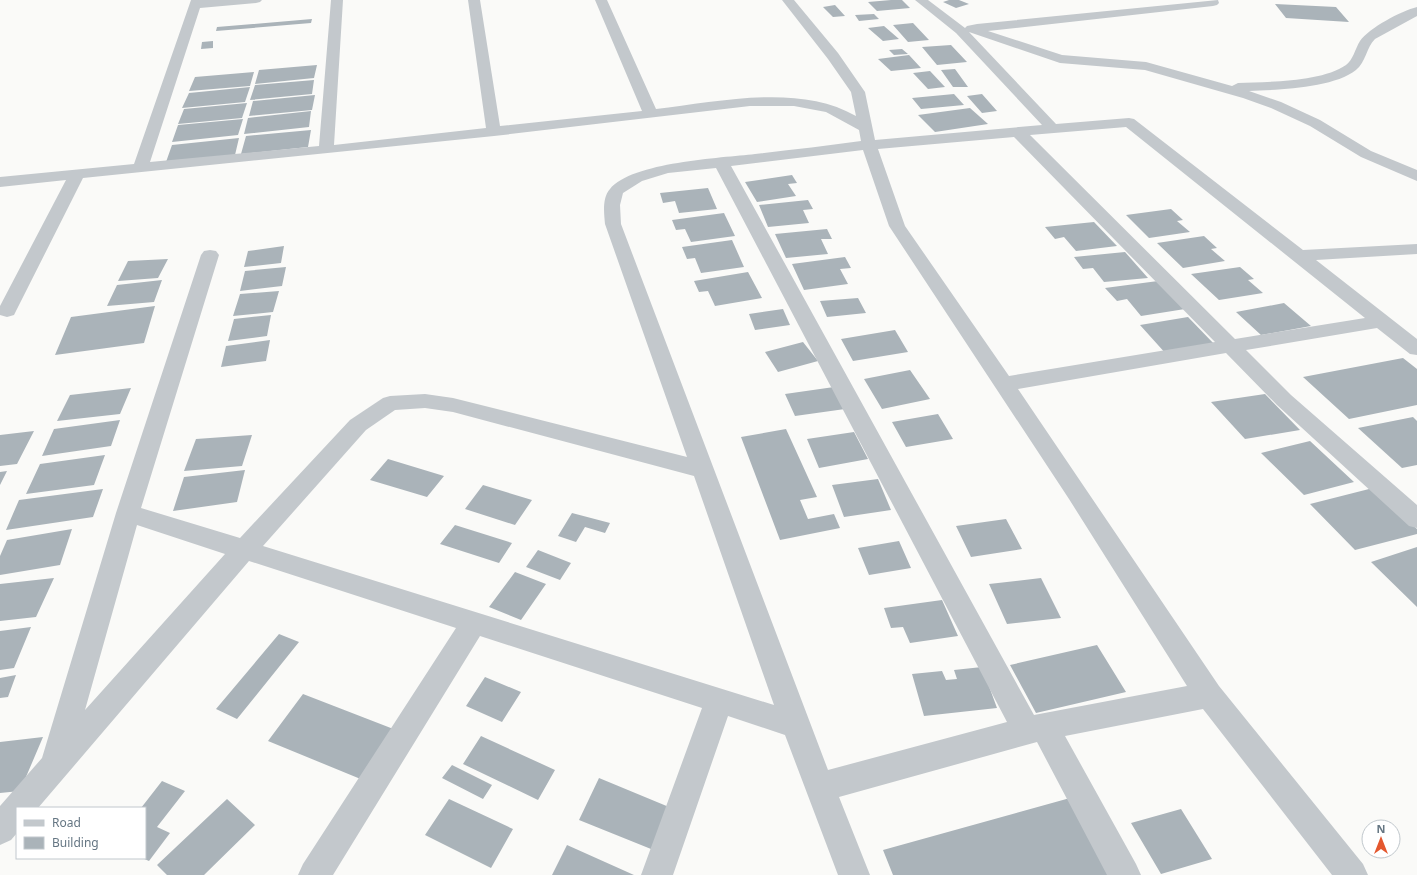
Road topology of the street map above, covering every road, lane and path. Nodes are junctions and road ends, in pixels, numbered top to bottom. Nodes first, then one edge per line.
1 (256, 0) edge
2 (336, 0) edge
3 (474, 0) edge
4 (601, 0) edge
5 (792, 0) edge
6 (921, 0) edge
7 (1212, 0) edge
8 (196, 2) edge
9 (1417, 10) edge
10 (966, 30) junction
11 (1221, 88) junction
12 (651, 114) junction
13 (1053, 129) junction
14 (494, 132) junction
15 (1018, 132) junction
16 (867, 137) junction
17 (326, 150) junction
18 (721, 162) junction
19 (140, 168) junction
20 (78, 175) junction
21 (1417, 176) edge
22 (0, 182) edge
23 (1417, 249) edge
24 (210, 255) dead end
25 (1298, 256) junction
26 (7, 311) dead end
27 (1381, 321) junction
28 (1230, 346) junction
29 (1417, 349) edge
30 (1004, 384) junction
31 (703, 470) junction
32 (128, 513) junction
33 (1417, 518) edge
34 (244, 550) junction
35 (474, 623) junction
36 (1208, 695) junction
37 (719, 700) junction
38 (796, 725) junction
39 (1035, 729) junction
40 (54, 767) junction
41 (821, 787) junction
42 (20, 807) edge
43 (16, 811) edge
44 (0, 829) edge
45 (314, 875) edge
46 (657, 875) edge
47 (854, 875) edge
48 (1125, 875) edge
49 (1352, 875) edge

1 - 8 street
2 - 17 street
3 - 14 street
4 - 12 street
5 - 16 street
6 - 10 street
7 - 10 street
8 - 19 street
9 - 11 street
10 - 11 street
10 - 13 street
11 - 21 street
12 - 14 street
12 - 16 street
13 - 15 street
13 - 25 street
14 - 17 street
15 - 16 street
15 - 28 street
16 - 18 street
16 - 30 street
17 - 19 street
18 - 31 street
18 - 39 street
19 - 20 street
20 - 22 street
20 - 26 street
23 - 25 street
24 - 32 street
25 - 27 street
27 - 28 street
27 - 29 street
28 - 30 street
28 - 33 street
30 - 36 street
31 - 34 street
31 - 38 street
32 - 34 street
32 - 40 street
34 - 35 street
34 - 40 street
35 - 37 street
35 - 45 street
36 - 39 street
36 - 49 street
37 - 38 street
37 - 46 street
38 - 41 street
39 - 41 street
39 - 48 street
40 - 42 street
41 - 47 street
43 - 44 street

